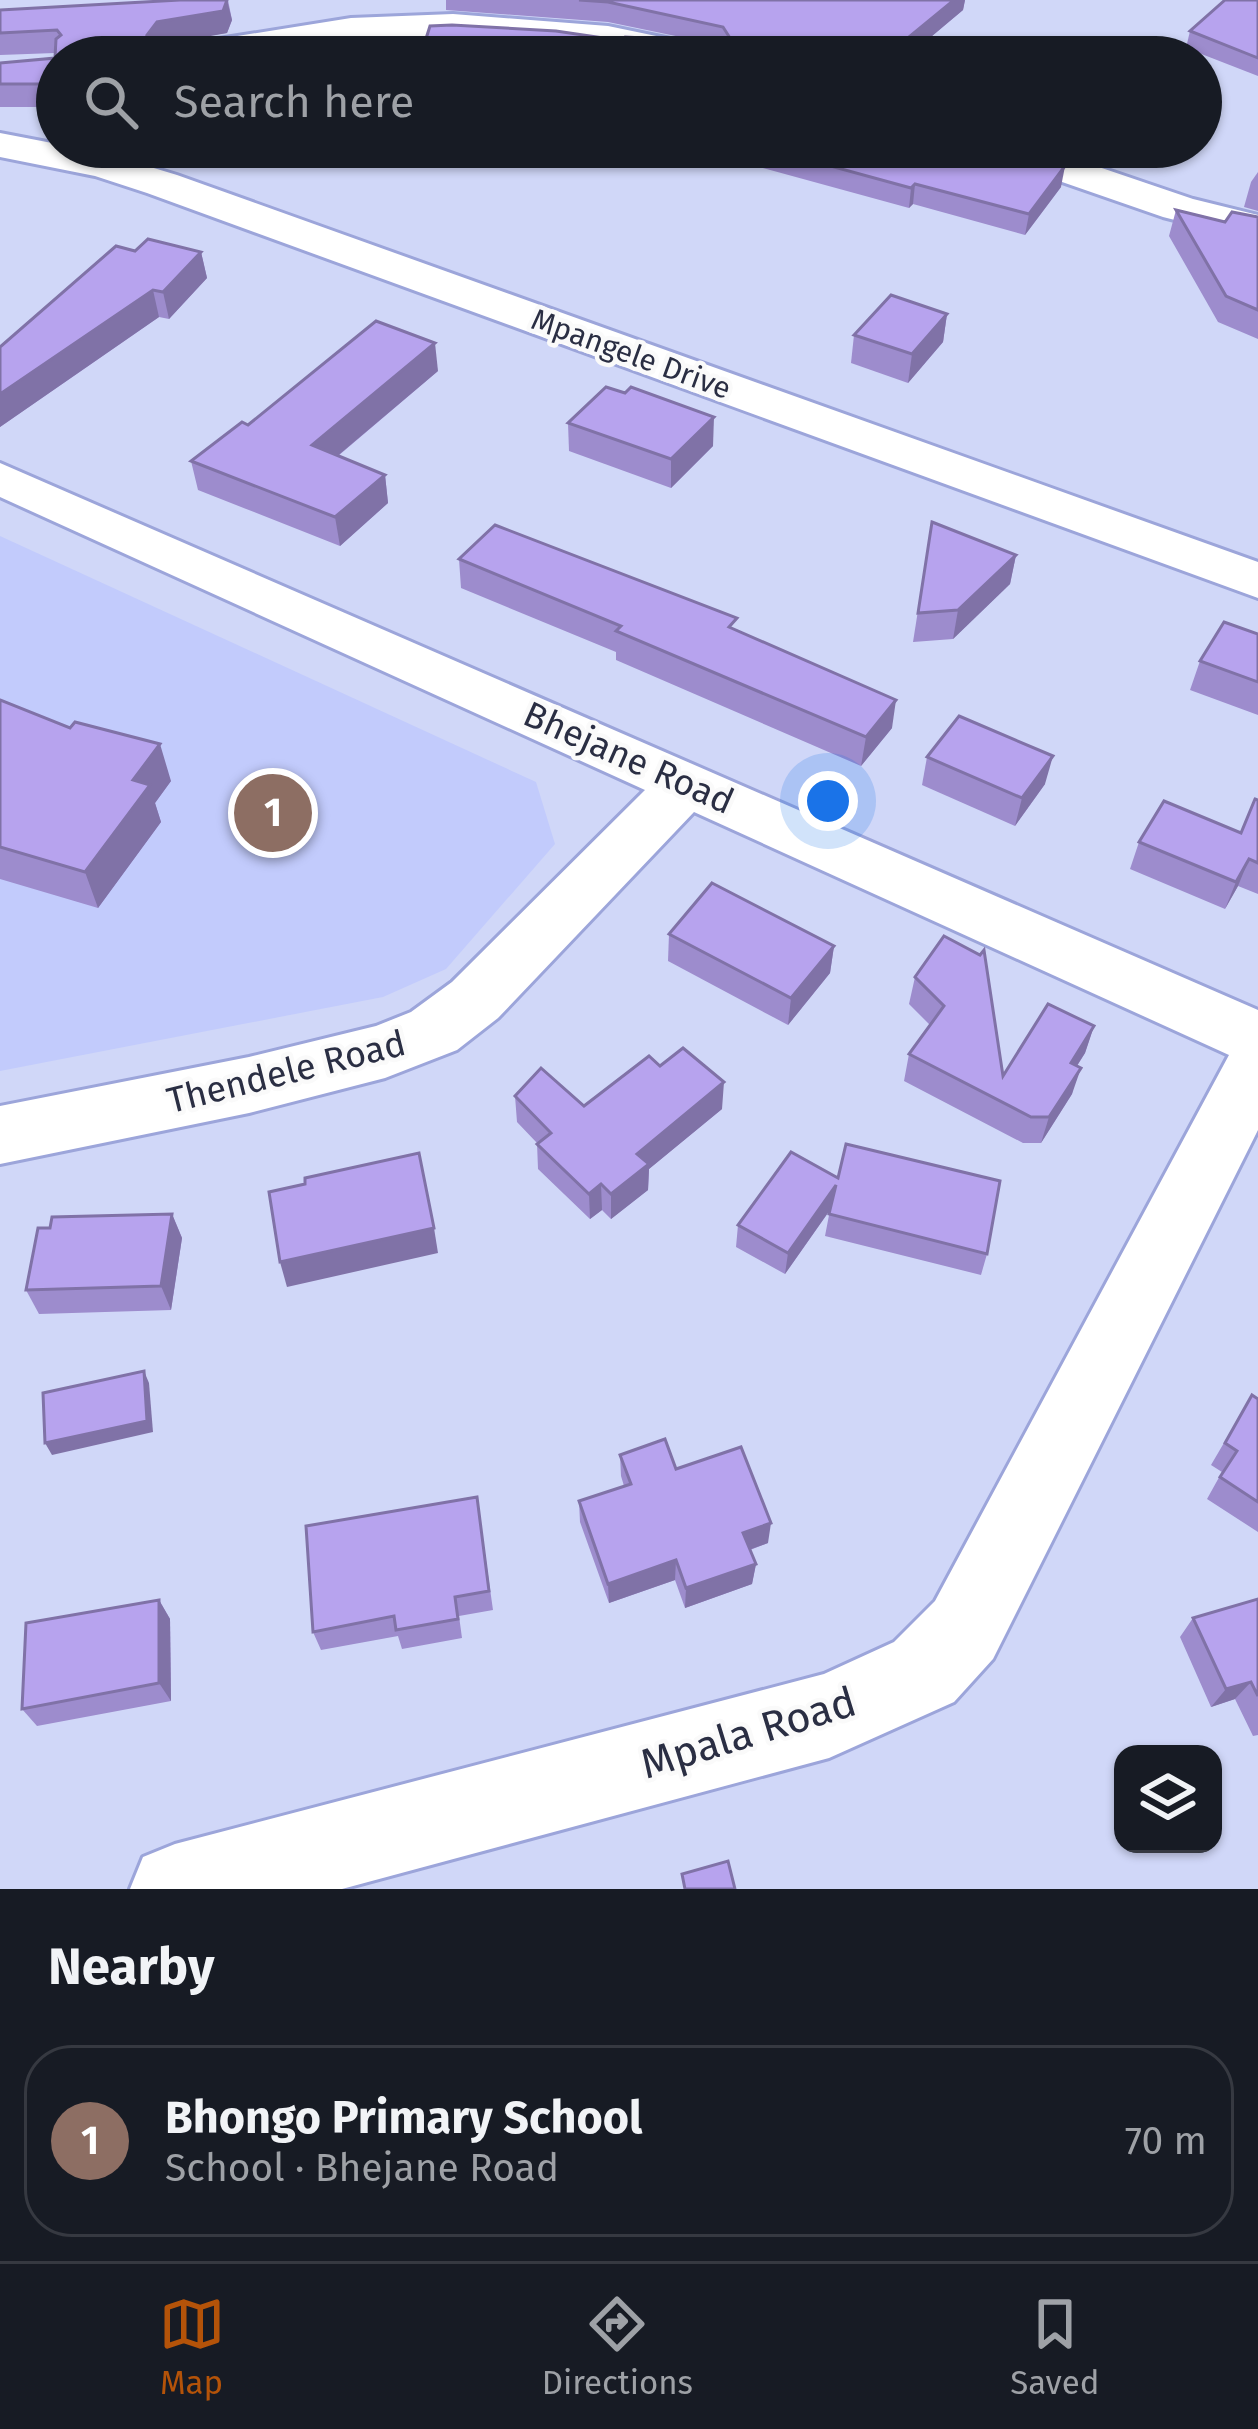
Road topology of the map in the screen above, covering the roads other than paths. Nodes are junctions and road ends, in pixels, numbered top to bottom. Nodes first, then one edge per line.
1 (378, 0) edge
2 (355, 31) junction
3 (320, 36) edge
4 (611, 36) edge
5 (0, 145) edge
6 (36, 152) edge
7 (113, 168) edge
8 (1062, 168) edge
9 (1258, 228) edge
10 (0, 478) edge
11 (1258, 581) edge
12 (687, 782) junction
13 (1258, 1039) edge
14 (1258, 1064) edge
15 (0, 1135) edge
16 (175, 1889) edge

1 - 2 street
2 - 3 street
2 - 4 street
5 - 6 street, Mpangele Drive
7 - 11 street, Mpangele Drive
8 - 9 street
10 - 12 street, Bhejane Road
12 - 13 street, Bhejane Road
12 - 15 street, Thendele Road
14 - 16 street, Mpala Road

